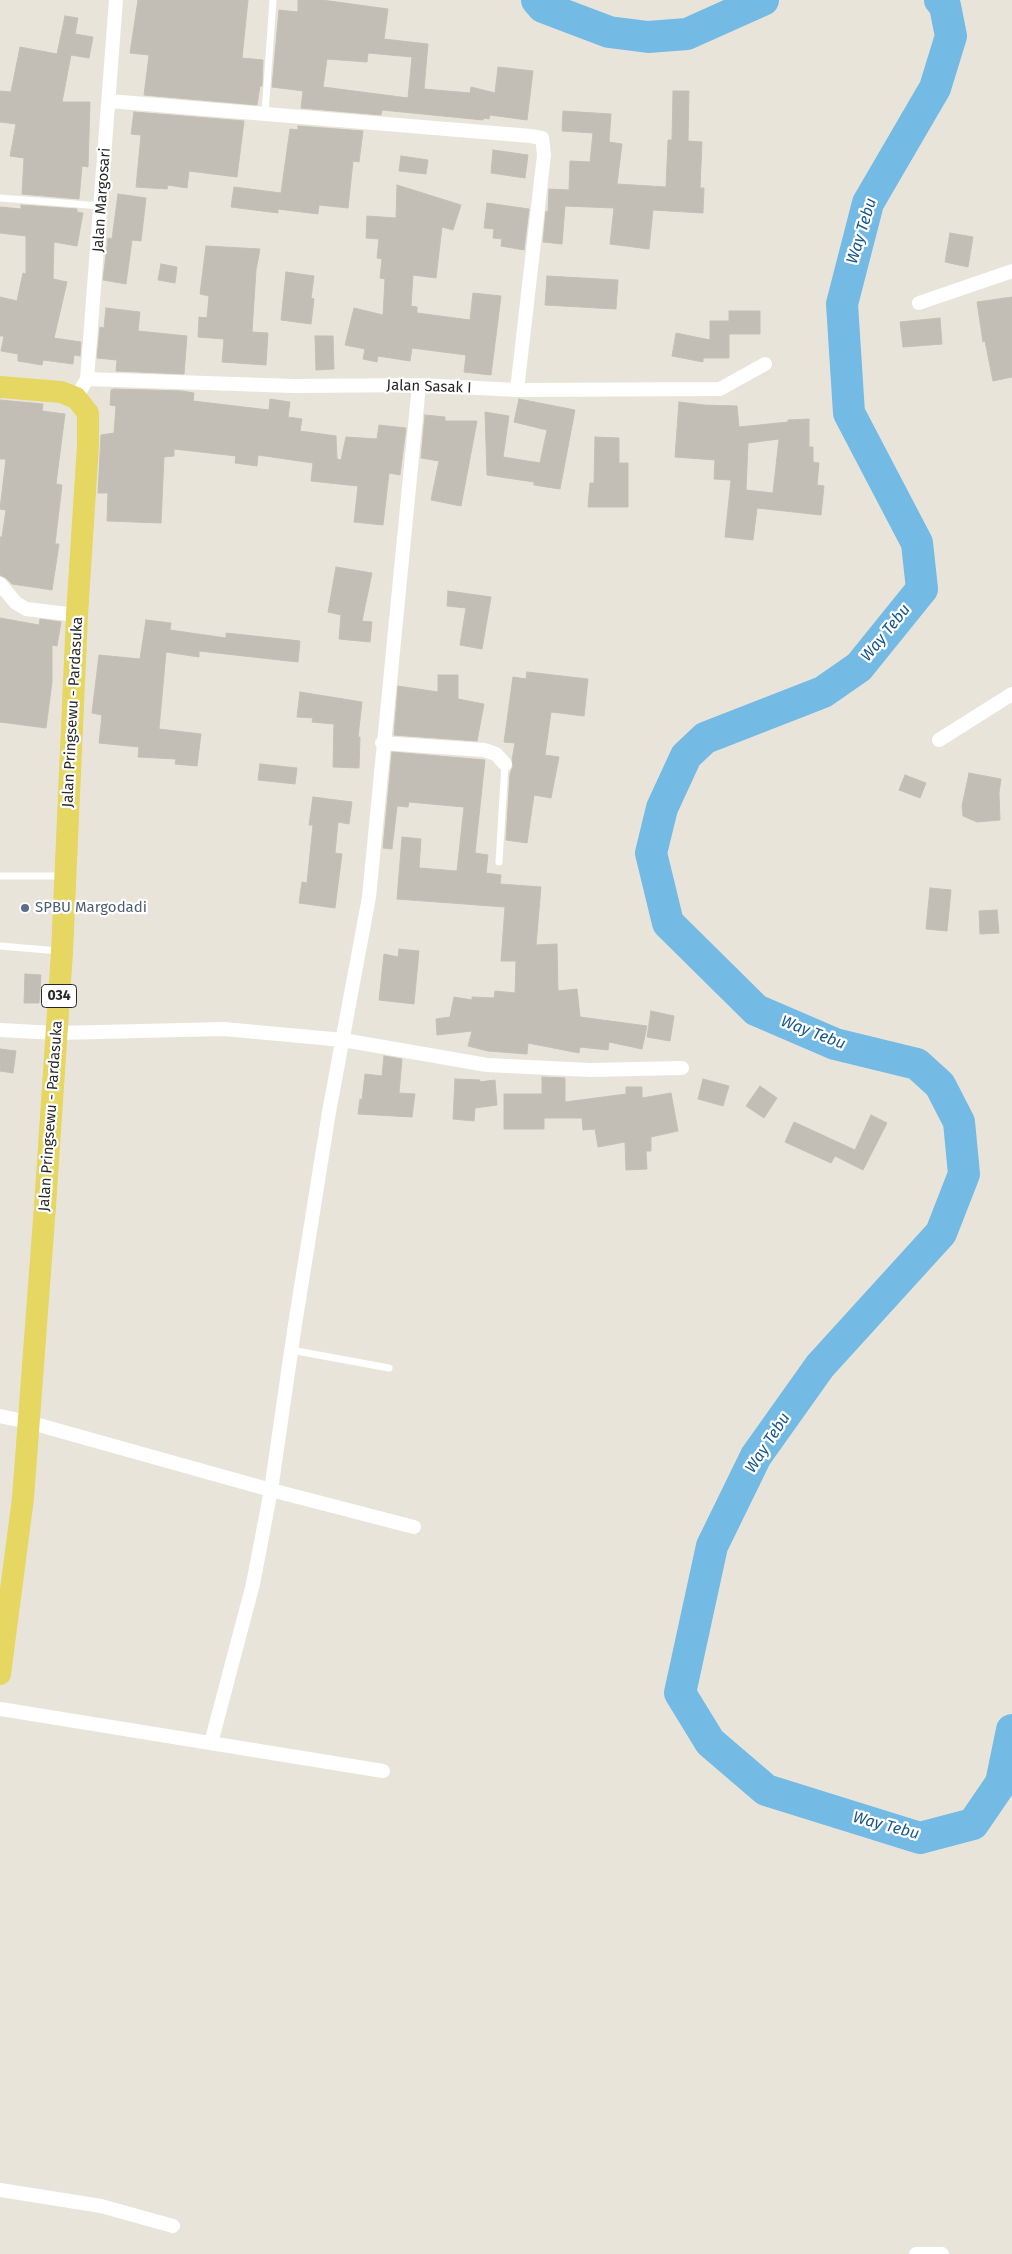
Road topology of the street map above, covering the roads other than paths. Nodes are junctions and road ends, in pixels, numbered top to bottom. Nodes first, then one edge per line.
1 (116, 0) edge
2 (273, 0) edge
3 (109, 101) junction
4 (265, 113) junction
5 (0, 198) edge
6 (102, 206) junction
7 (1012, 271) edge
8 (919, 304) dead end
9 (765, 364) dead end
10 (87, 379) junction
11 (419, 385) junction
12 (0, 387) edge
13 (517, 390) junction
14 (76, 398) junction
15 (0, 584) edge
16 (77, 615) junction
17 (1012, 694) edge
18 (940, 740) dead end
19 (382, 743) junction
20 (505, 764) joint
21 (499, 862) dead end
22 (0, 876) edge
23 (65, 876) junction
24 (0, 946) edge
25 (62, 952) junction
26 (0, 1030) edge
27 (57, 1033) junction
28 (343, 1040) junction
29 (682, 1068) dead end
30 (291, 1350) junction
31 (389, 1368) dead end
32 (0, 1416) edge
33 (28, 1422) junction
34 (271, 1490) junction
35 (414, 1527) dead end
36 (0, 1674) edge
37 (0, 1709) edge
38 (211, 1743) junction
39 (383, 1771) dead end
40 (0, 2190) edge
41 (173, 2226) dead end
42 (916, 2254) edge
43 (942, 2254) edge

1 - 3 street, Jalan Margosari
2 - 4 lane
3 - 4 street
3 - 6 street, Jalan Margosari
4 - 13 street
5 - 6 lane
6 - 10 street, Jalan Margosari
7 - 8 street
9 - 13 street, Jalan Sasak I
10 - 11 street, Jalan Sasak I
10 - 14 street, Jalan Margosari
11 - 13 street, Jalan Sasak I
11 - 19 street
12 - 14 main road
14 - 16 main road, Jalan Pringsewu - Pardasuka / 034
15 - 16 street
16 - 23 main road, Jalan Pringsewu - Pardasuka / 034
17 - 18 street
19 - 20 street
19 - 28 street
20 - 21 lane
22 - 23 lane
23 - 25 main road, Jalan Pringsewu - Pardasuka / 034
24 - 25 lane
25 - 27 main road, Jalan Pringsewu - Pardasuka / 034
26 - 27 street
27 - 28 street
27 - 33 main road, Jalan Pringsewu - Pardasuka / 034
28 - 29 street
28 - 30 street
30 - 31 lane
30 - 34 street
32 - 33 street
33 - 34 street
33 - 36 main road, Jalan Pringsewu - Pardasuka / 034
34 - 35 street
34 - 38 street
37 - 38 street
38 - 39 street
40 - 41 street
42 - 43 street

